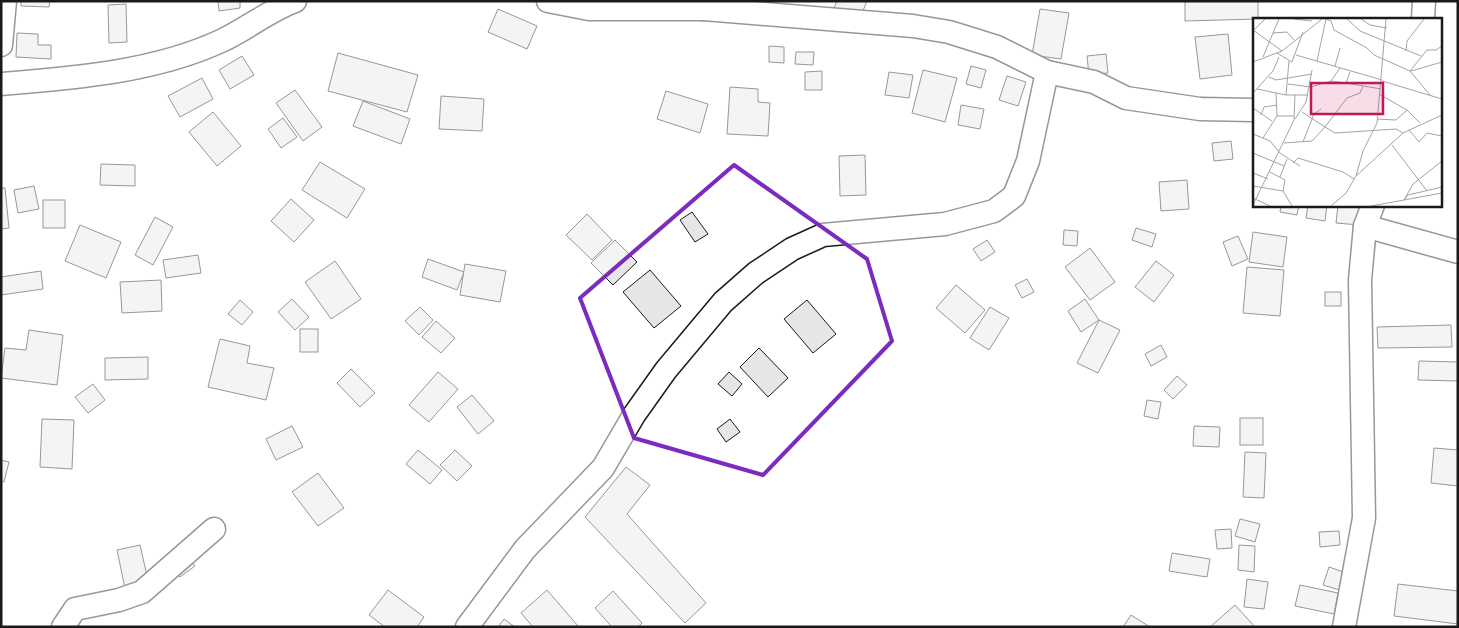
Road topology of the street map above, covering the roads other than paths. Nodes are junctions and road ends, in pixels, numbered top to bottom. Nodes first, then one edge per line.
1 (5, 1) edge
2 (295, 1) edge
3 (548, 1) edge
4 (1424, 1) edge
5 (706, 5) edge
6 (1423, 18) edge
7 (1, 45) edge
8 (1047, 72) junction
9 (1, 84) edge
10 (1253, 110) edge
11 (1373, 206) edge
12 (1365, 226) junction
13 (1458, 252) edge
14 (214, 528) dead end
15 (63, 627) edge
16 (467, 627) edge
17 (1344, 627) edge

1 - 7 street
2 - 9 street
3 - 5 street
4 - 6 street
5 - 8 street
8 - 10 street
8 - 16 street
11 - 12 street
12 - 13 street
12 - 17 street
14 - 15 street

